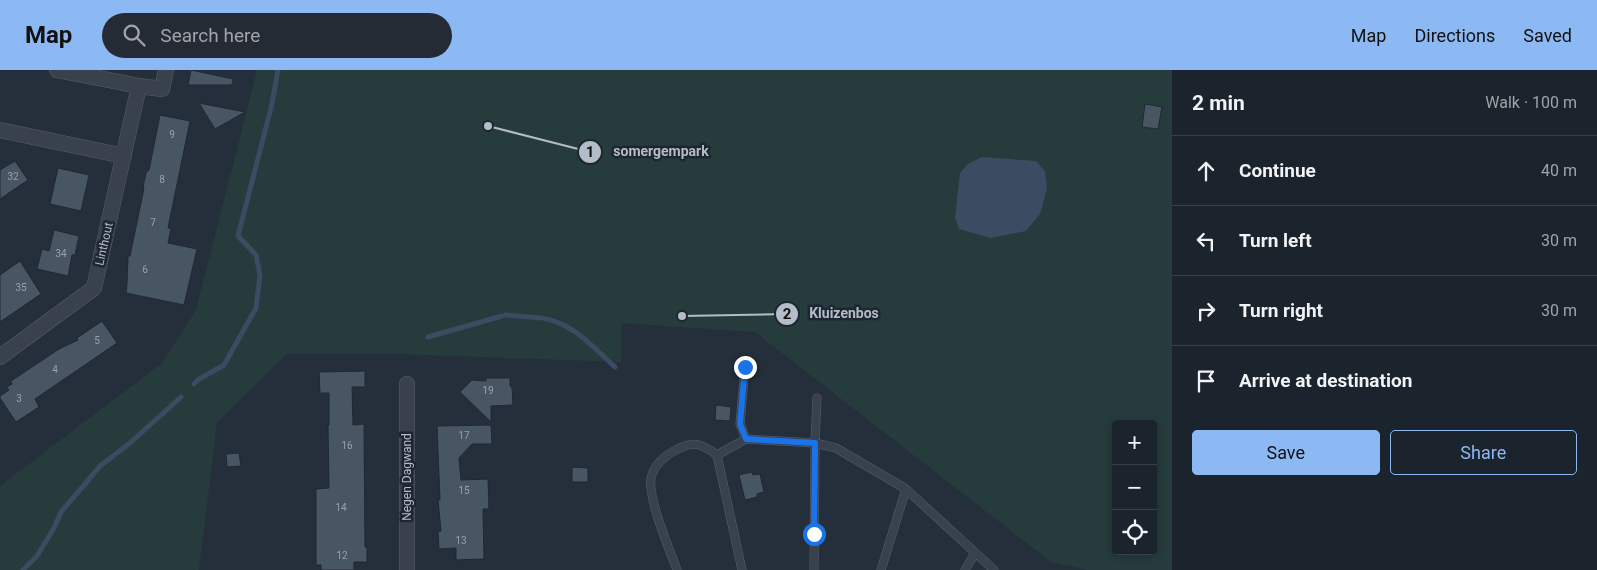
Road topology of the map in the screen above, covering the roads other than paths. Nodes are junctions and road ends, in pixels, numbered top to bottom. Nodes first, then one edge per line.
1 (57, 70) edge
2 (166, 70) edge
3 (139, 86) junction
4 (0, 130) edge
5 (124, 156) junction
6 (0, 357) edge
7 (745, 367) dead end
8 (407, 384) dead end
9 (816, 398) dead end
10 (746, 439) junction
11 (815, 443) junction
12 (717, 455) junction
13 (906, 489) junction
14 (976, 553) junction
15 (407, 570) edge
16 (677, 570) edge
17 (742, 570) edge
18 (814, 570) edge
19 (881, 570) edge
20 (965, 570) edge
21 (994, 570) edge

1 - 3 street
2 - 3 street
3 - 5 street, Linthout
4 - 5 street
5 - 6 street, Linthout
7 - 10 lane
8 - 15 street, Negen Dagwand
9 - 11 lane
10 - 11 lane
10 - 12 lane
11 - 13 lane
11 - 18 lane
12 - 16 lane
12 - 17 lane
13 - 14 lane
13 - 19 lane
14 - 20 lane
14 - 21 lane

